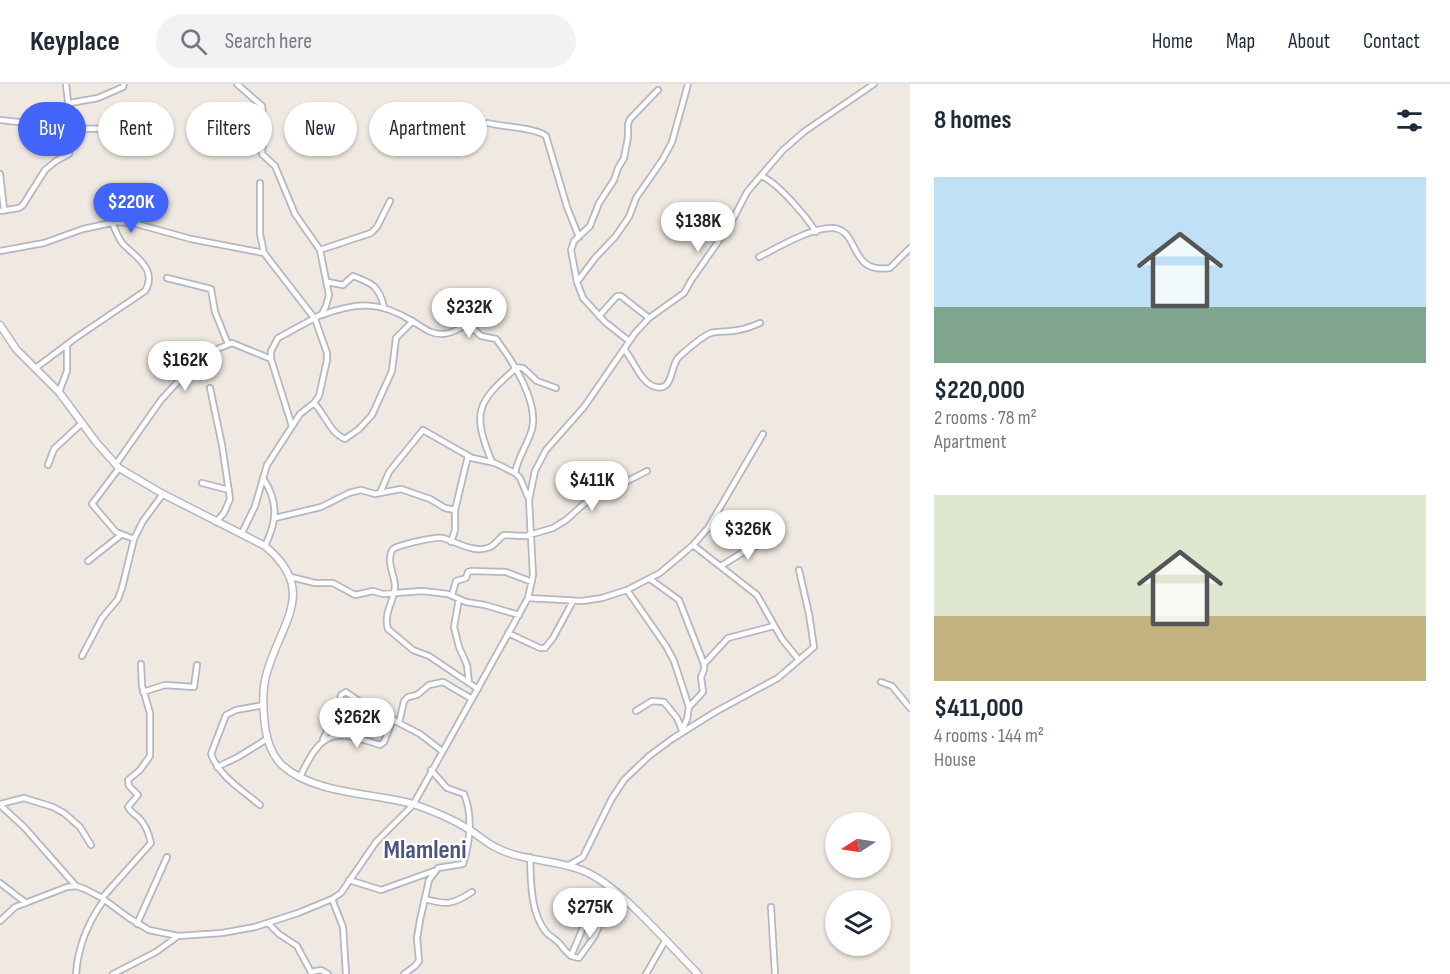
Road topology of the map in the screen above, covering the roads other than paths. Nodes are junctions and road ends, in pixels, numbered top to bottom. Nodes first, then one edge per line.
1 (66, 84) edge
2 (124, 84) edge
3 (237, 84) edge
4 (688, 84) edge
5 (874, 84) edge
6 (658, 90) dead end
7 (69, 102) edge
8 (74, 102) edge
9 (0, 120) edge
10 (18, 122) edge
11 (488, 123) dead end
12 (65, 156) edge
13 (0, 174) edge
14 (761, 176) junction
15 (260, 183) dead end
16 (1, 187) edge
17 (390, 201) dead end
18 (2, 210) edge
19 (112, 222) junction
20 (816, 232) junction
21 (579, 237) junction
22 (910, 248) edge
23 (320, 250) junction
24 (0, 251) edge
25 (264, 253) junction
26 (759, 257) dead end
27 (167, 278) dead end
28 (327, 282) junction
29 (577, 282) junction
30 (384, 308) junction
31 (599, 316) junction
32 (317, 318) junction
33 (649, 318) junction
34 (413, 321) junction
35 (760, 323) dead end
36 (1, 329) edge
37 (629, 341) junction
38 (228, 344) junction
39 (67, 346) junction
40 (624, 349) junction
41 (271, 359) junction
42 (36, 367) junction
43 (515, 368) junction
44 (210, 388) dead end
45 (556, 388) dead end
46 (59, 392) junction
47 (314, 403) junction
48 (82, 423) junction
49 (292, 426) junction
50 (763, 434) dead end
51 (468, 456) junction
52 (492, 462) junction
53 (48, 465) dead end
54 (117, 466) junction
55 (647, 471) dead end
56 (515, 473) junction
57 (263, 478) junction
58 (202, 483) dead end
59 (229, 490) junction
60 (380, 493) junction
61 (163, 494) junction
62 (529, 500) junction
63 (455, 510) junction
64 (275, 518) junction
65 (216, 522) junction
66 (242, 533) junction
67 (532, 534) junction
68 (121, 535) junction
69 (134, 539) junction
70 (768, 541) dead end
71 (451, 542) junction
72 (693, 545) junction
73 (265, 546) junction
74 (88, 561) dead end
75 (721, 566) junction
76 (799, 570) dead end
77 (291, 577) junction
78 (650, 579) junction
79 (532, 582) junction
80 (627, 590) junction
81 (394, 593) junction
82 (452, 596) junction
83 (528, 598) junction
84 (459, 599) junction
85 (573, 601) junction
86 (519, 615) junction
87 (774, 626) junction
88 (508, 633) junction
89 (82, 656) dead end
90 (800, 660) junction
91 (141, 664) dead end
92 (704, 664) junction
93 (198, 665) dead end
94 (881, 682) dead end
95 (470, 683) junction
96 (478, 689) junction
97 (143, 692) junction
98 (472, 699) junction
99 (264, 705) junction
100 (689, 707) junction
101 (910, 708) edge
102 (636, 711) dead end
103 (393, 719) junction
104 (399, 723) junction
105 (682, 731) junction
106 (267, 739) junction
107 (323, 740) junction
108 (442, 751) junction
109 (217, 767) junction
110 (431, 770) junction
111 (300, 777) junction
112 (413, 804) junction
113 (0, 805) edge
114 (260, 805) dead end
115 (469, 829) junction
116 (91, 845) dead end
117 (583, 856) junction
118 (167, 857) dead end
119 (530, 857) junction
120 (569, 865) junction
121 (434, 871) junction
122 (586, 872) junction
123 (349, 880) junction
124 (0, 883) edge
125 (76, 886) junction
126 (472, 892) dead end
127 (618, 894) junction
128 (103, 899) junction
129 (333, 899) junction
130 (425, 899) junction
131 (26, 903) junction
132 (771, 907) dead end
133 (590, 911) dead end
134 (0, 921) edge
135 (268, 923) junction
136 (137, 924) junction
137 (178, 936) junction
138 (665, 941) junction
139 (571, 956) junction
140 (312, 973) edge
141 (76, 974) edge
142 (113, 974) edge
143 (328, 974) edge
144 (346, 974) edge
145 (404, 974) edge
146 (646, 974) edge
147 (698, 974) edge
148 (775, 974) edge

1 - 7 street
2 - 8 street
3 - 23 street
4 - 29 street
5 - 14 street
6 - 21 street
9 - 10 street
11 - 21 street
12 - 18 street
13 - 16 street
14 - 20 street
14 - 33 street
15 - 25 street
16 - 18 street
17 - 23 street
19 - 24 street
19 - 25 street
19 - 39 street
20 - 22 street
20 - 26 street
21 - 29 street
23 - 28 street
25 - 32 street
27 - 38 street
28 - 30 street
28 - 32 street
29 - 31 street
30 - 32 street
30 - 34 street
31 - 33 street
31 - 37 street
32 - 41 street
32 - 47 street
33 - 37 street
34 - 43 street
34 - 47 street
35 - 40 street
36 - 42 main road
37 - 40 street
38 - 41 street
38 - 54 street
39 - 42 street
39 - 46 street
40 - 62 street
41 - 49 street
42 - 46 main road
43 - 45 street
43 - 52 street
43 - 56 street
44 - 59 street
46 - 48 main road
47 - 49 street
48 - 53 street
48 - 54 main road
49 - 57 street
50 - 72 street
51 - 52 street
51 - 60 street
51 - 63 street
52 - 56 street
54 - 61 main road
54 - 68 street
55 - 67 street
56 - 62 street
57 - 64 street
57 - 66 street
58 - 59 street
59 - 65 street
60 - 63 street
60 - 64 street
61 - 65 main road
61 - 69 street
62 - 67 street
63 - 71 street
64 - 73 street
65 - 66 main road
66 - 73 main road
67 - 71 street
67 - 79 street
68 - 69 street
68 - 74 street
69 - 89 street
70 - 75 street
71 - 81 street
72 - 75 street
72 - 78 street
73 - 77 main road
75 - 87 street
76 - 90 street
77 - 81 street
77 - 99 main road
78 - 80 street
78 - 92 street
79 - 82 street
79 - 83 street
80 - 85 street
80 - 100 street
81 - 82 street
81 - 95 street
82 - 84 street
83 - 85 street
83 - 86 street
84 - 86 street
84 - 95 street
85 - 88 street
86 - 88 street
87 - 90 street
87 - 92 street
88 - 96 street
90 - 105 street
91 - 97 street
92 - 100 street
93 - 97 street
94 - 101 street
95 - 96 street
96 - 98 street
97 - 128 street
98 - 104 street
98 - 108 street
99 - 106 main road
99 - 109 street
100 - 105 street
102 - 105 street
103 - 104 street
103 - 107 street
103 - 107 street
104 - 108 street
105 - 117 street
106 - 109 street
106 - 111 main road
107 - 111 street
108 - 110 street
109 - 114 street
110 - 112 street
110 - 115 street
111 - 112 main road
112 - 115 main road
112 - 123 street
113 - 116 street
113 - 125 street
115 - 119 main road
115 - 121 street
117 - 120 street
117 - 122 street
118 - 136 street
119 - 120 main road
119 - 139 street
120 - 122 main road
121 - 123 street
121 - 130 street
122 - 127 main road
123 - 129 street
124 - 131 street
125 - 128 street
125 - 131 street
126 - 130 street
127 - 138 main road
127 - 139 street
128 - 136 street
128 - 141 street
129 - 135 street
129 - 144 street
130 - 145 street
131 - 134 street
132 - 148 street
133 - 139 street
135 - 137 street
135 - 140 street
136 - 137 street
137 - 142 street
138 - 146 street
138 - 147 main road
140 - 143 street

